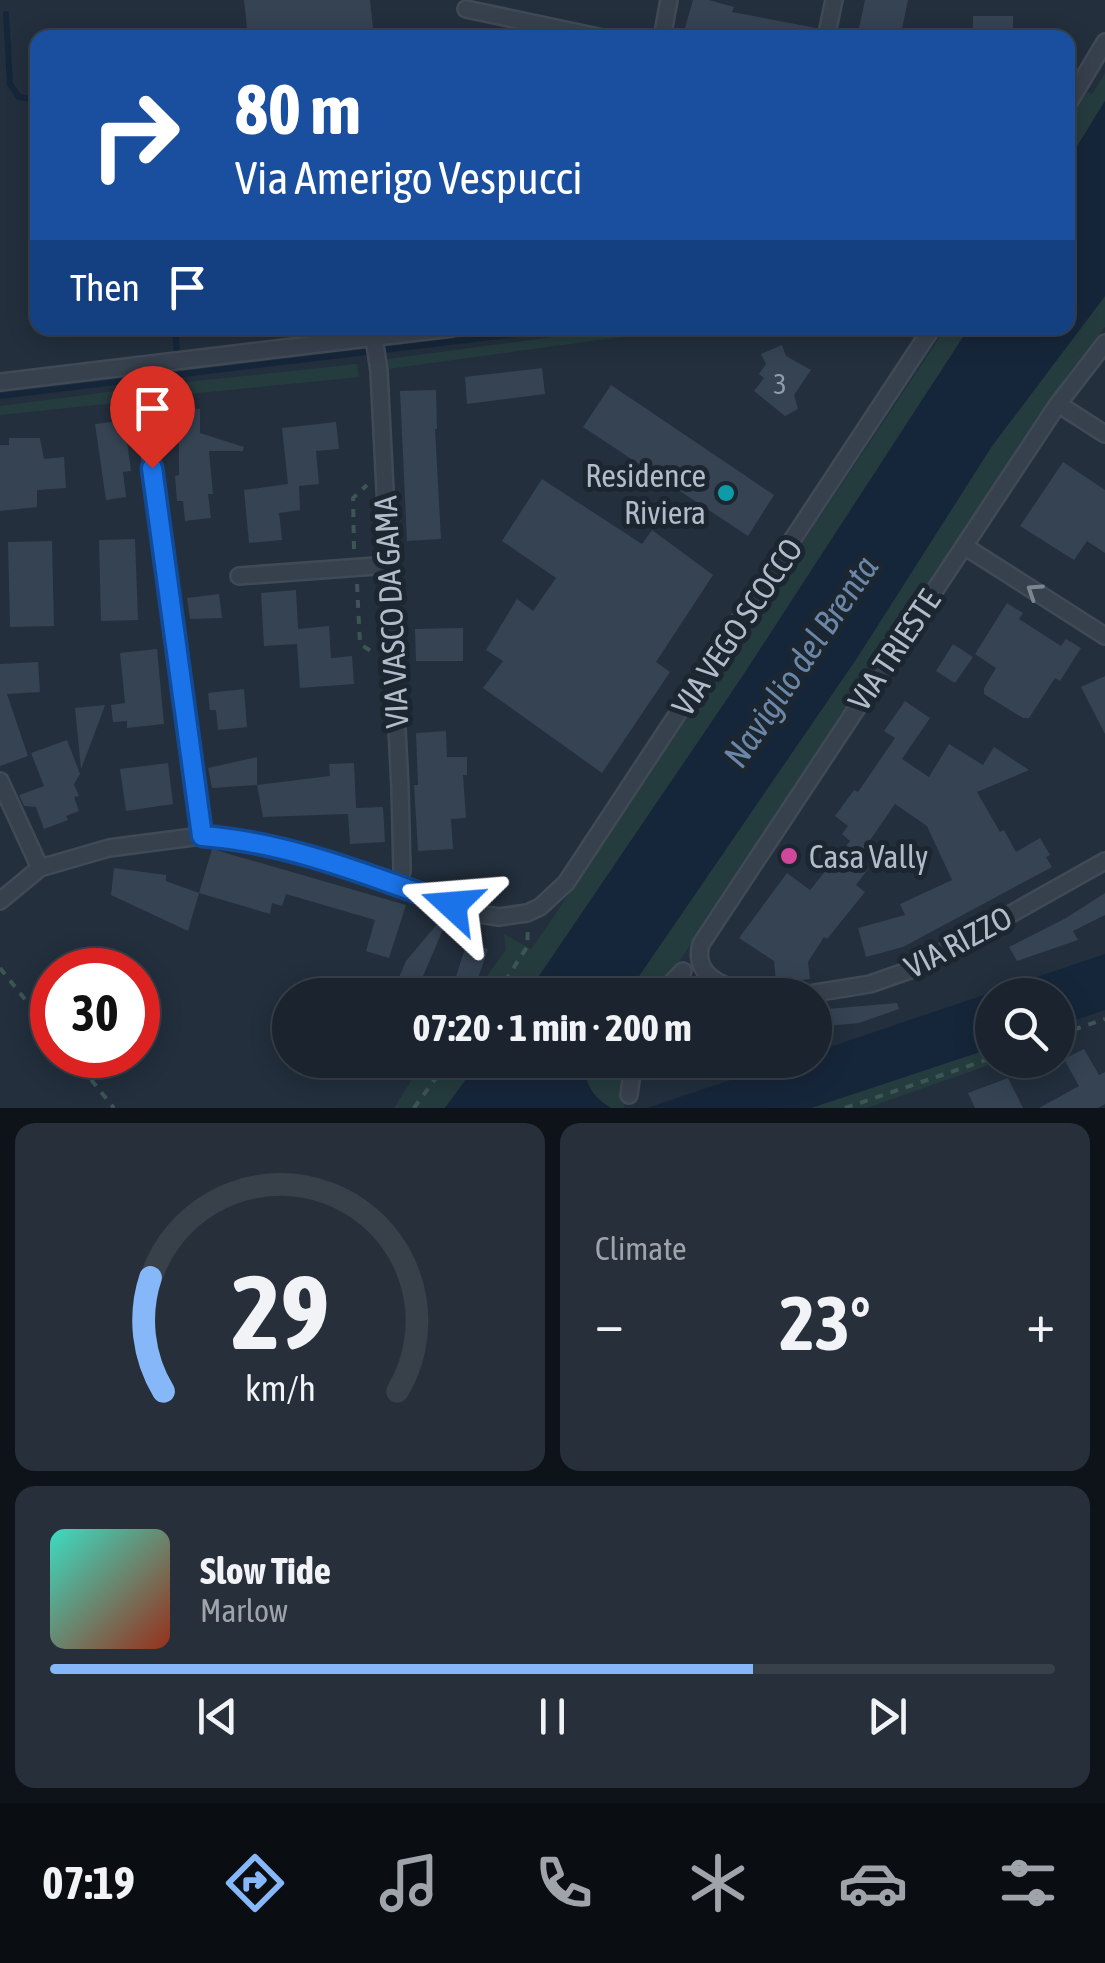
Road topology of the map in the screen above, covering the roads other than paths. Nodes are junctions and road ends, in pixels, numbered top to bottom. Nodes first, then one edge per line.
1 (670, 0) edge
2 (834, 0) edge
3 (466, 9) dead end
4 (565, 30) edge
5 (664, 30) edge
6 (828, 30) edge
7 (1105, 42) edge
8 (1075, 92) edge
9 (413, 335) edge
10 (927, 335) edge
11 (374, 342) junction
12 (1105, 343) edge
13 (140, 370) junction
14 (0, 382) edge
15 (1058, 404) junction
16 (1105, 434) edge
17 (964, 546) junction
18 (389, 565) junction
19 (239, 576) dead end
20 (1105, 636) edge
21 (0, 781) edge
22 (202, 836) junction
23 (1105, 861) edge
24 (40, 868) junction
25 (398, 886) junction
26 (0, 901) edge
27 (683, 971) dead end
28 (676, 978) edge
29 (711, 978) edge
30 (832, 990) edge
31 (631, 1078) edge
32 (628, 1095) dead end

1 - 5 street
2 - 6 street
3 - 4 street
7 - 8 street
9 - 11 street
10 - 25 street, VIA VEGO SCOCCO
11 - 13 street
11 - 18 street, VIA VASCO DA GAMA
12 - 15 street, VIA TRIESTE
13 - 14 street
13 - 22 street
15 - 16 street
15 - 17 street, VIA TRIESTE
20 -> 17 street
17 - 29 street, VIA TRIESTE
18 - 19 street
18 - 25 street, VIA VASCO DA GAMA
21 - 24 street
22 - 24 street
22 - 25 street
23 - 30 street, VIA RIZZO
24 - 26 street
27 - 28 street
31 - 32 street

